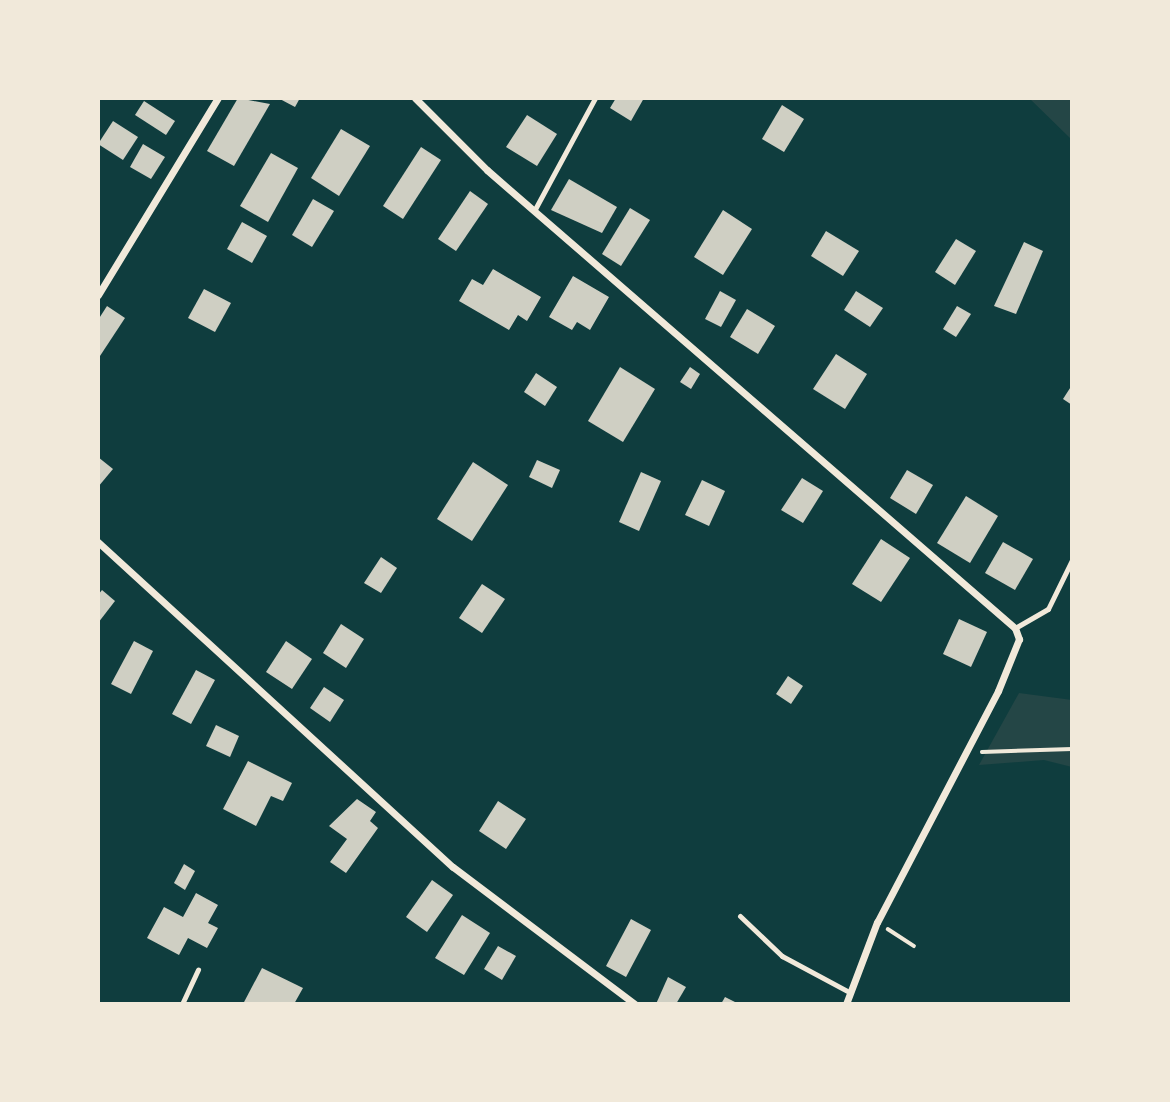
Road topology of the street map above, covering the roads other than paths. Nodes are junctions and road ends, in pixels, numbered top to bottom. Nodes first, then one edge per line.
1 (218, 98) edge
2 (415, 98) edge
3 (595, 98) edge
4 (534, 211) junction
5 (98, 295) edge
6 (98, 542) edge
7 (1072, 560) edge
8 (1015, 628) junction
9 (740, 916) dead end
10 (198, 970) dead end
11 (851, 993) junction
12 (182, 1004) edge
13 (635, 1004) edge
14 (846, 1004) edge

1 - 5 street
2 - 4 street
3 - 4 lane
4 - 8 street
6 - 13 street
7 - 8 lane
8 - 11 street
9 - 11 lane
10 - 12 lane
11 - 14 street

